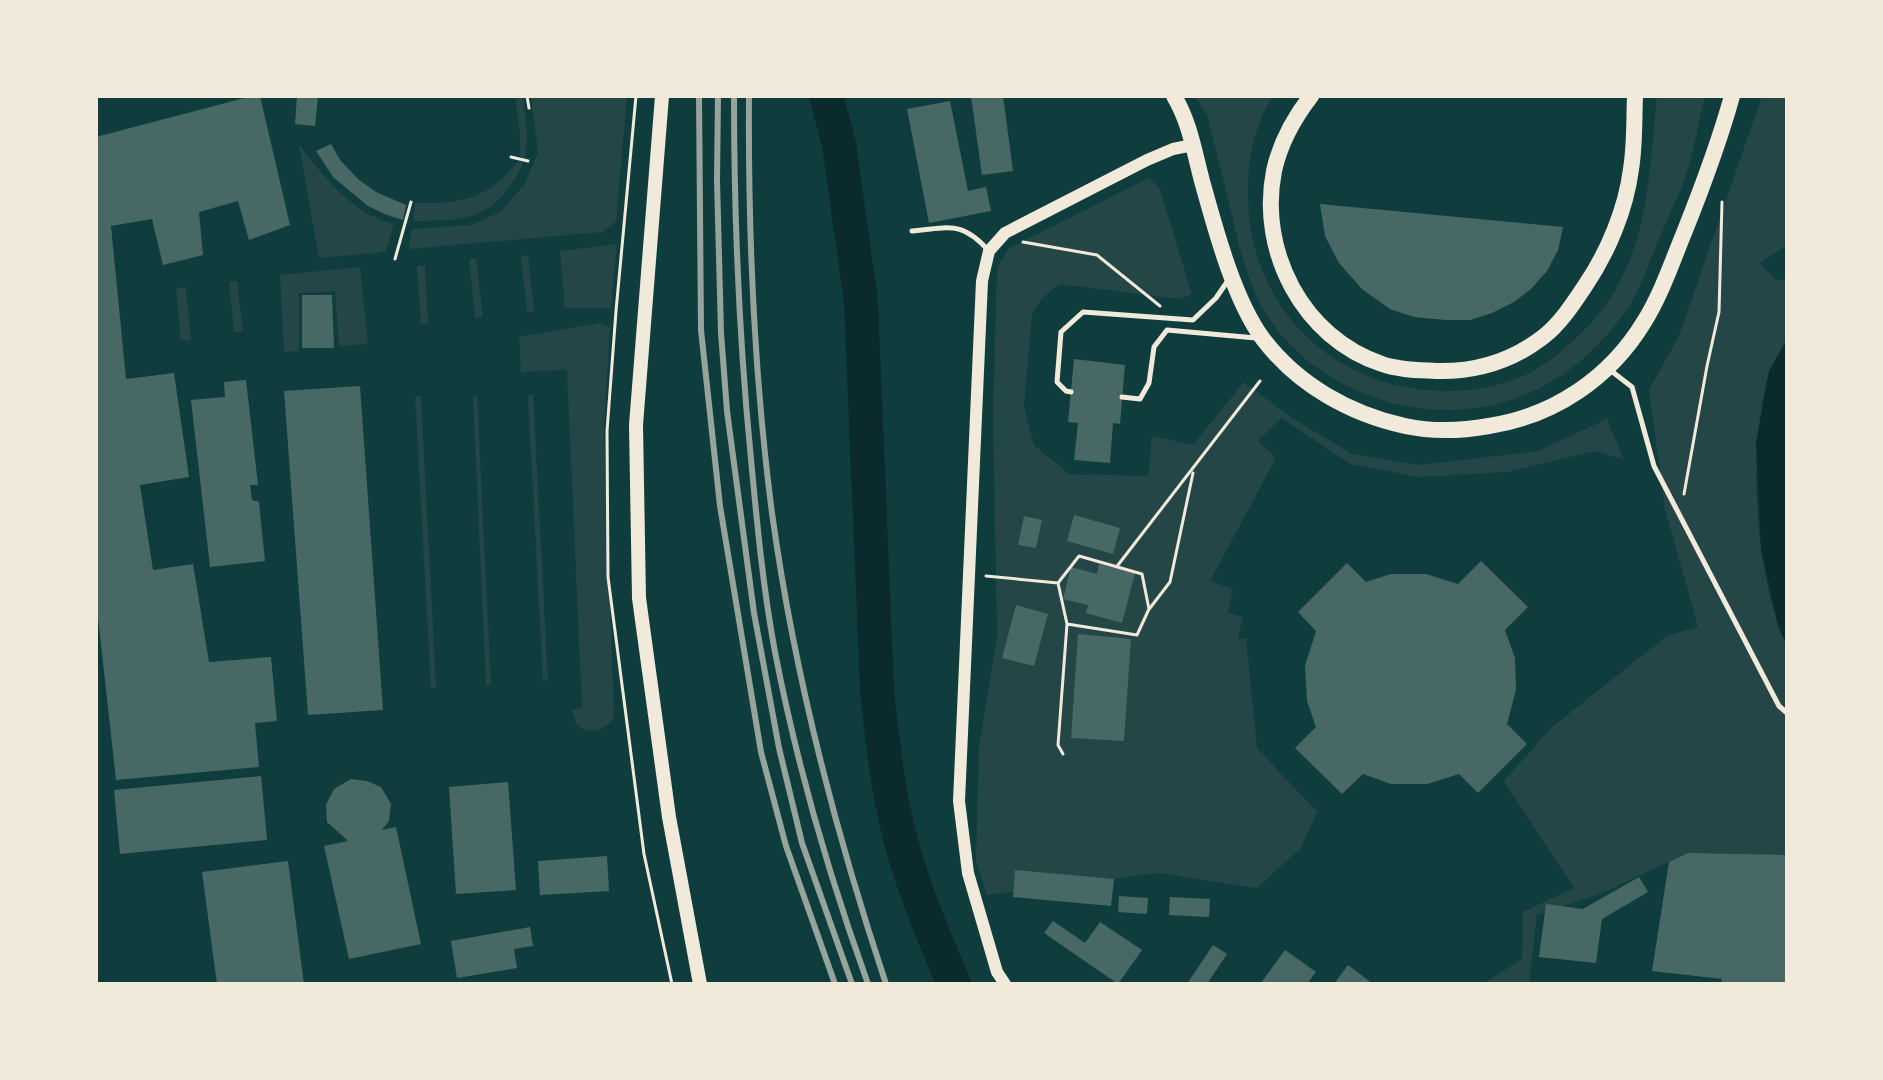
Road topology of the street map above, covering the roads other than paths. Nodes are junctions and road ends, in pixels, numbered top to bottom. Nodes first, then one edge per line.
1 (662, 96) edge
2 (1174, 96) edge
3 (1311, 96) edge
4 (1635, 96) edge
5 (1732, 96) edge
6 (1193, 145) junction
7 (912, 231) dead end
8 (989, 251) junction
9 (1232, 275) junction
10 (1263, 338) junction
11 (1607, 368) junction
12 (1071, 392) dead end
13 (1122, 397) dead end
14 (1787, 713) edge
15 (700, 984) edge
16 (1005, 984) edge

1 - 15 main road
2 - 6 main road
3 - 4 main road
5 - 11 main road
6 - 8 street
6 - 9 main road
7 - 8 lane
8 - 16 street
9 - 10 main road
9 - 12 lane
10 - 11 main road
10 - 13 lane
11 - 14 lane

